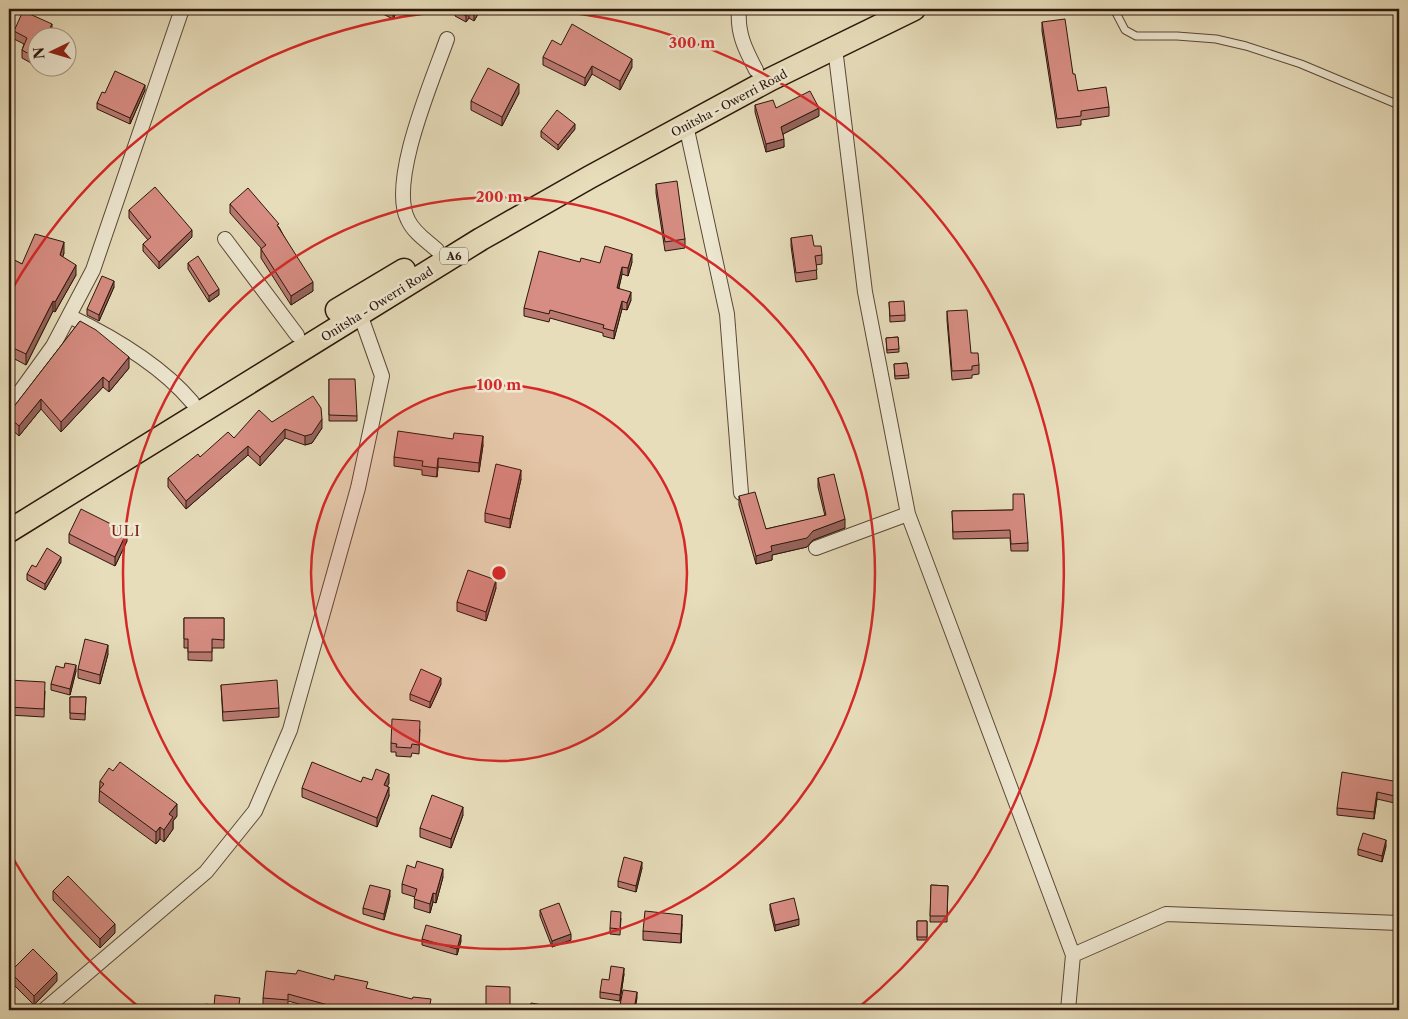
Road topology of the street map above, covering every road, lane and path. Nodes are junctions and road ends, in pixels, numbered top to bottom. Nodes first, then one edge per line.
1 (182, 9) edge
2 (739, 9) edge
3 (880, 9) edge
4 (914, 9) edge
5 (1114, 9) edge
6 (447, 39) dead end
7 (835, 48) junction
8 (756, 70) junction
9 (1399, 105) edge
10 (686, 125) junction
11 (224, 239) dead end
12 (437, 250) junction
13 (360, 314) junction
14 (69, 316) junction
15 (297, 335) junction
16 (192, 402) junction
17 (9, 407) edge
18 (741, 493) edge
19 (908, 514) junction
20 (9, 515) edge
21 (9, 530) edge
22 (816, 548) dead end
23 (1399, 923) edge
24 (1073, 956) junction
25 (44, 1010) edge
26 (1068, 1010) edge

1 - 14 street
2 - 8 street
3 - 8 highway, Onitsha - Owerri Road / A6
4 - 7 highway, Onitsha - Owerri Road / A6
5 - 9 lane
6 - 12 street
7 - 10 highway, Onitsha - Owerri Road / A6
7 - 19 street
8 - 12 highway, Onitsha - Owerri Road / A6
10 - 13 highway, Onitsha - Owerri Road / A6
10 - 18 street
11 - 15 street
12 - 15 highway, Onitsha - Owerri Road / A6
13 - 21 highway, Onitsha - Owerri Road / A6
13 - 25 street
14 - 16 street
14 - 17 street
15 - 16 highway, Onitsha - Owerri Road / A6
16 - 20 highway, Onitsha - Owerri Road / A6
19 - 22 street
19 - 24 street
23 - 24 street
24 - 26 street

